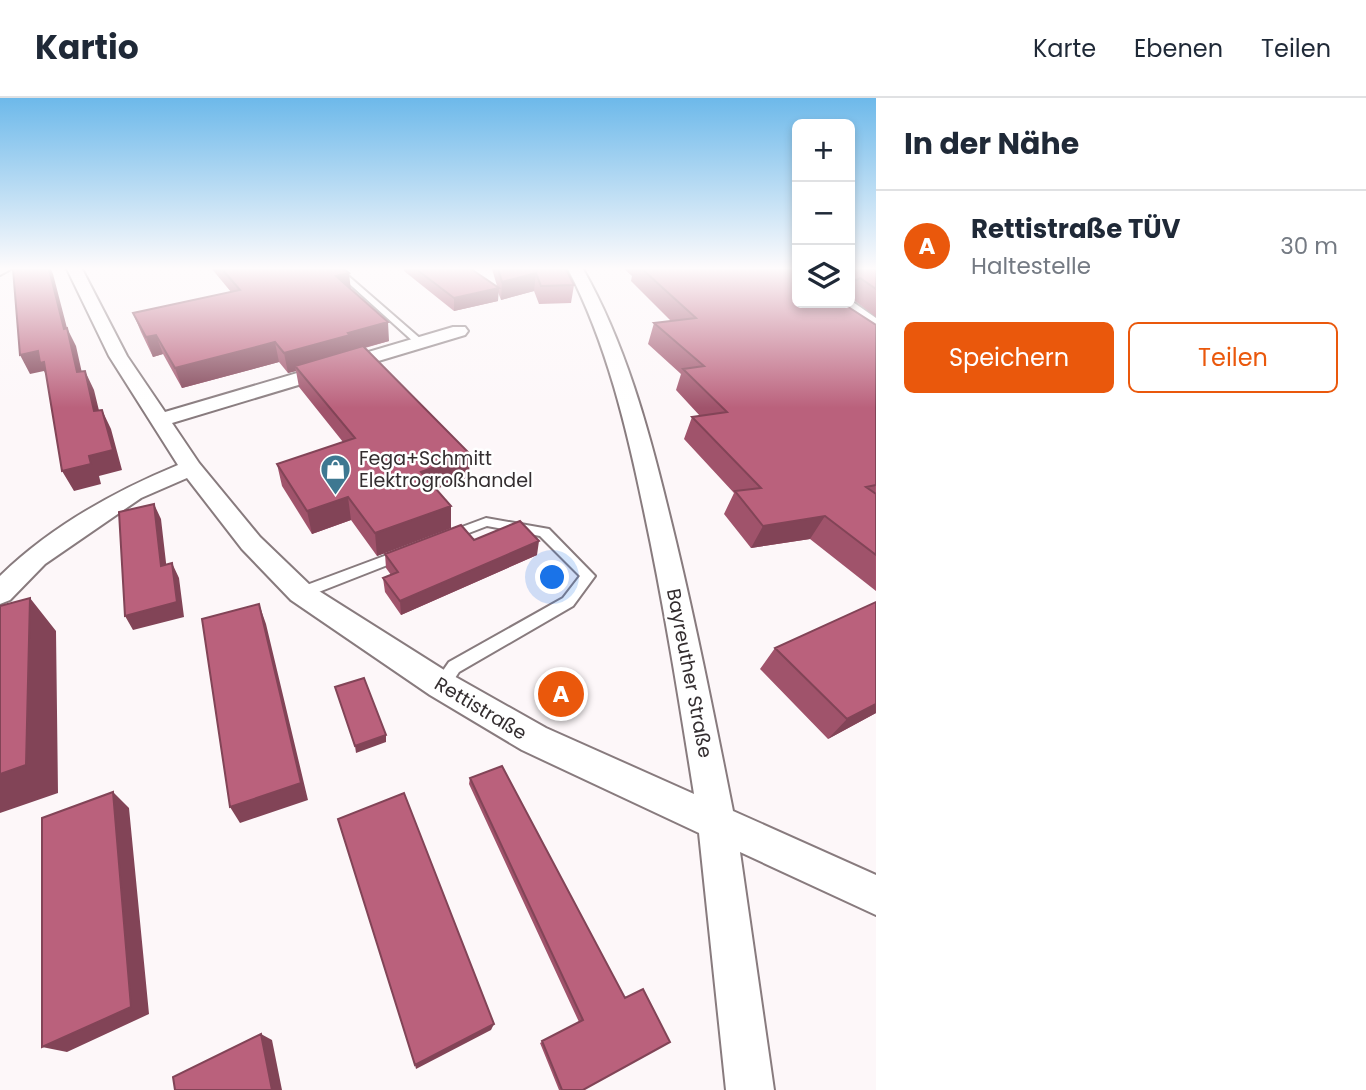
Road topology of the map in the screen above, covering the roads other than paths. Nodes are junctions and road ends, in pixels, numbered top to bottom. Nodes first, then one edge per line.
1 (97, 315) edge
2 (389, 315) edge
3 (598, 315) edge
4 (861, 315) edge
5 (876, 326) edge
6 (459, 331) dead end
7 (419, 342) junction
8 (159, 420) junction
9 (191, 468) junction
10 (436, 541) edge
11 (411, 551) edge
12 (0, 593) edge
13 (301, 593) junction
14 (441, 685) junction
15 (717, 824) junction
16 (876, 895) edge
17 (750, 1090) edge

1 - 8 street, Rettistraße
2 - 7 lane
3 - 15 street, Bayreuther Straße
4 - 5 street
6 - 7 street
7 - 8 street
8 - 9 street, Rettistraße
9 - 12 street
9 - 13 street, Rettistraße
10 - 14 lane
11 - 13 lane
13 - 14 street, Rettistraße
14 - 15 street, Rettistraße
15 - 16 street, Rettistraße
15 - 17 street, Bayreuther Straße

